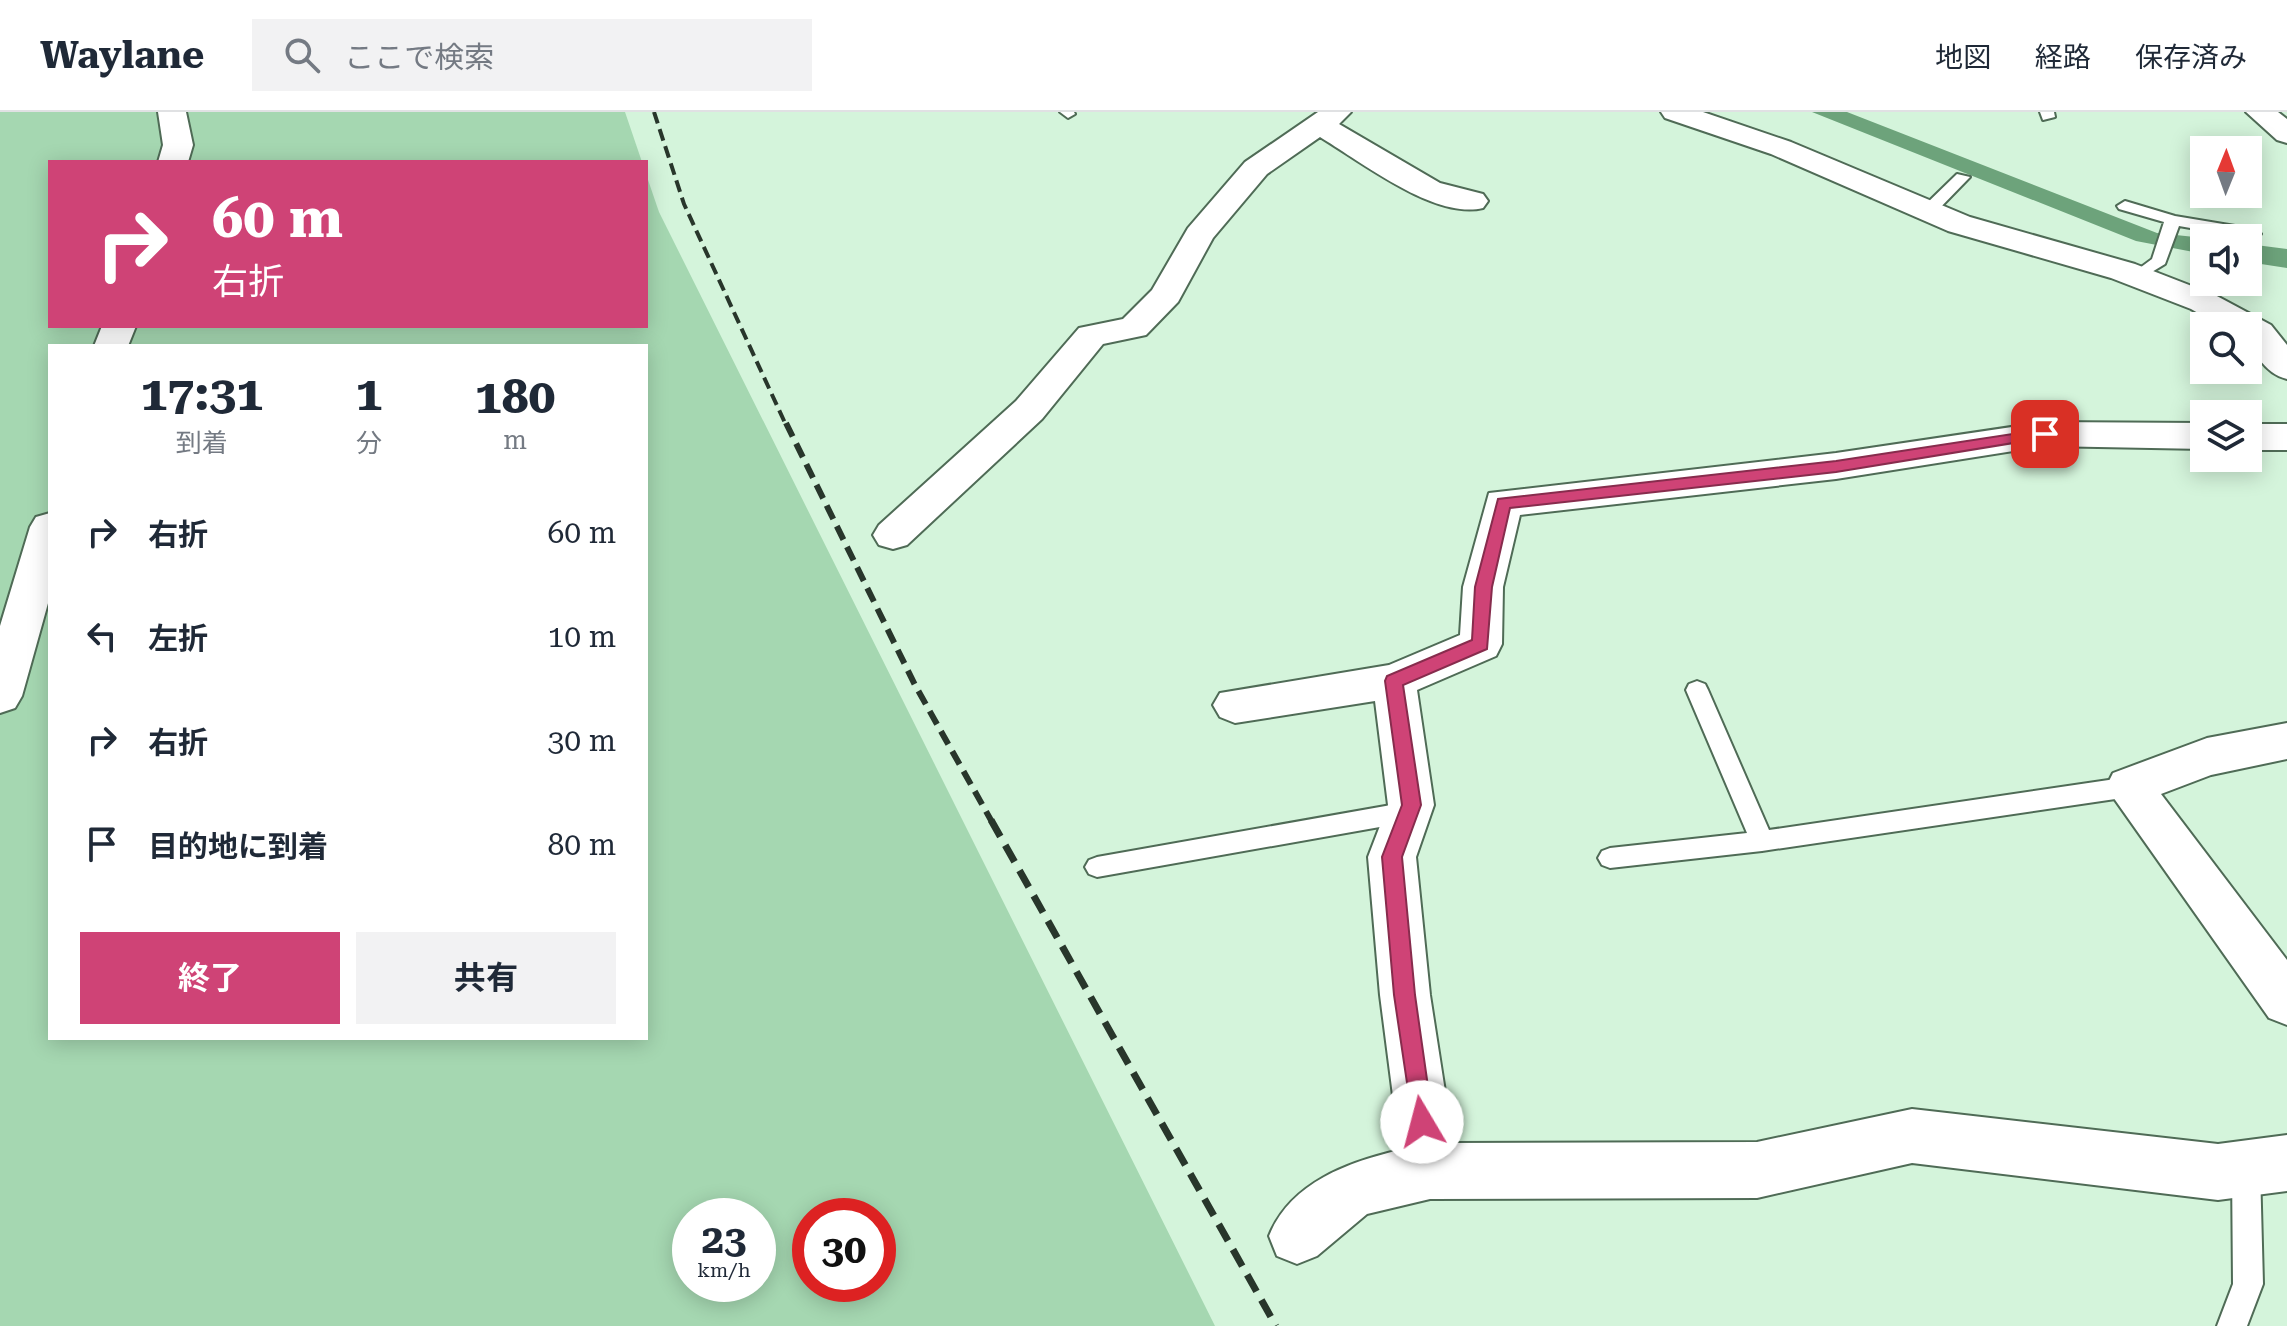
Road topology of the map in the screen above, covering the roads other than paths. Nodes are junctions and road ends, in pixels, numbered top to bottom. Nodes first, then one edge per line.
1 (172, 112) edge
2 (1675, 112) edge
3 (2260, 112) edge
4 (1328, 118) edge
5 (2287, 134) edge
6 (174, 160) edge
7 (1962, 177) dead end
8 (1472, 201) dead end
9 (2125, 206) dead end
10 (1928, 211) junction
11 (2172, 222) junction
12 (2190, 225) edge
13 (2148, 268) junction
14 (2221, 312) edge
15 (2262, 336) edge
16 (2284, 359) edge
17 (2190, 436) edge
18 (2262, 437) edge
19 (2287, 437) edge
20 (48, 534) edge
21 (893, 535) dead end
22 (1394, 681) junction
23 (1697, 690) dead end
24 (0, 696) edge
25 (1235, 705) dead end
26 (2287, 741) edge
27 (2129, 787) junction
28 (1408, 812) junction
29 (1762, 841) junction
30 (1610, 858) dead end
31 (1097, 867) dead end
32 (2287, 1001) edge
33 (2266, 1166) edge
34 (1430, 1171) junction
35 (1297, 1236) dead end
36 (2232, 1326) edge

1 - 6 street
2 - 10 street
3 - 5 street
4 - 8 street
4 - 21 street
7 - 10 lane
9 - 11 lane
10 - 13 street
11 - 12 lane
11 - 13 lane
13 - 14 street
15 - 16 street
17 - 22 street
18 - 19 street
20 - 24 street
22 - 25 street
22 - 28 street
23 - 29 lane
26 - 27 street
27 - 29 lane
27 - 32 street
28 - 31 lane
28 - 34 street
29 - 30 lane
33 - 34 street
33 - 36 lane
34 - 35 street

